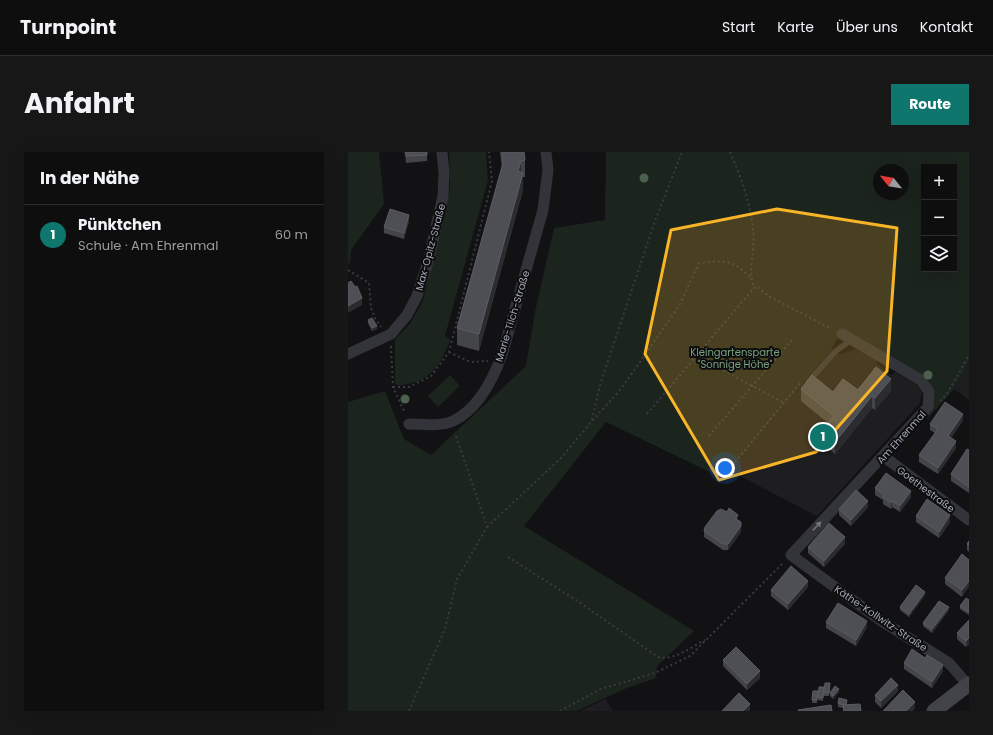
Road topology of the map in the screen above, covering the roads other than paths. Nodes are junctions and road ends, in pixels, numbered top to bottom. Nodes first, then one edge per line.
1 (442, 152) edge
2 (546, 152) edge
3 (846, 337) joint
4 (348, 354) edge
5 (809, 381) edge
6 (409, 424) road end
7 (883, 456) junction
8 (969, 520) edge
9 (791, 555) joint
10 (968, 684) edge
11 (934, 711) edge

1 - 4 street, Max-Opitz-Straße
2 - 6 street, Marie-Tilch-Straße
3 - 5 lane
3 - 7 street, Am Ehrenmal
7 - 8 street, Goethestraße
9 -> 7 street, Am Ehrenmal
9 - 10 street, Käthe-Kollwitz-Straße
10 - 11 main road

